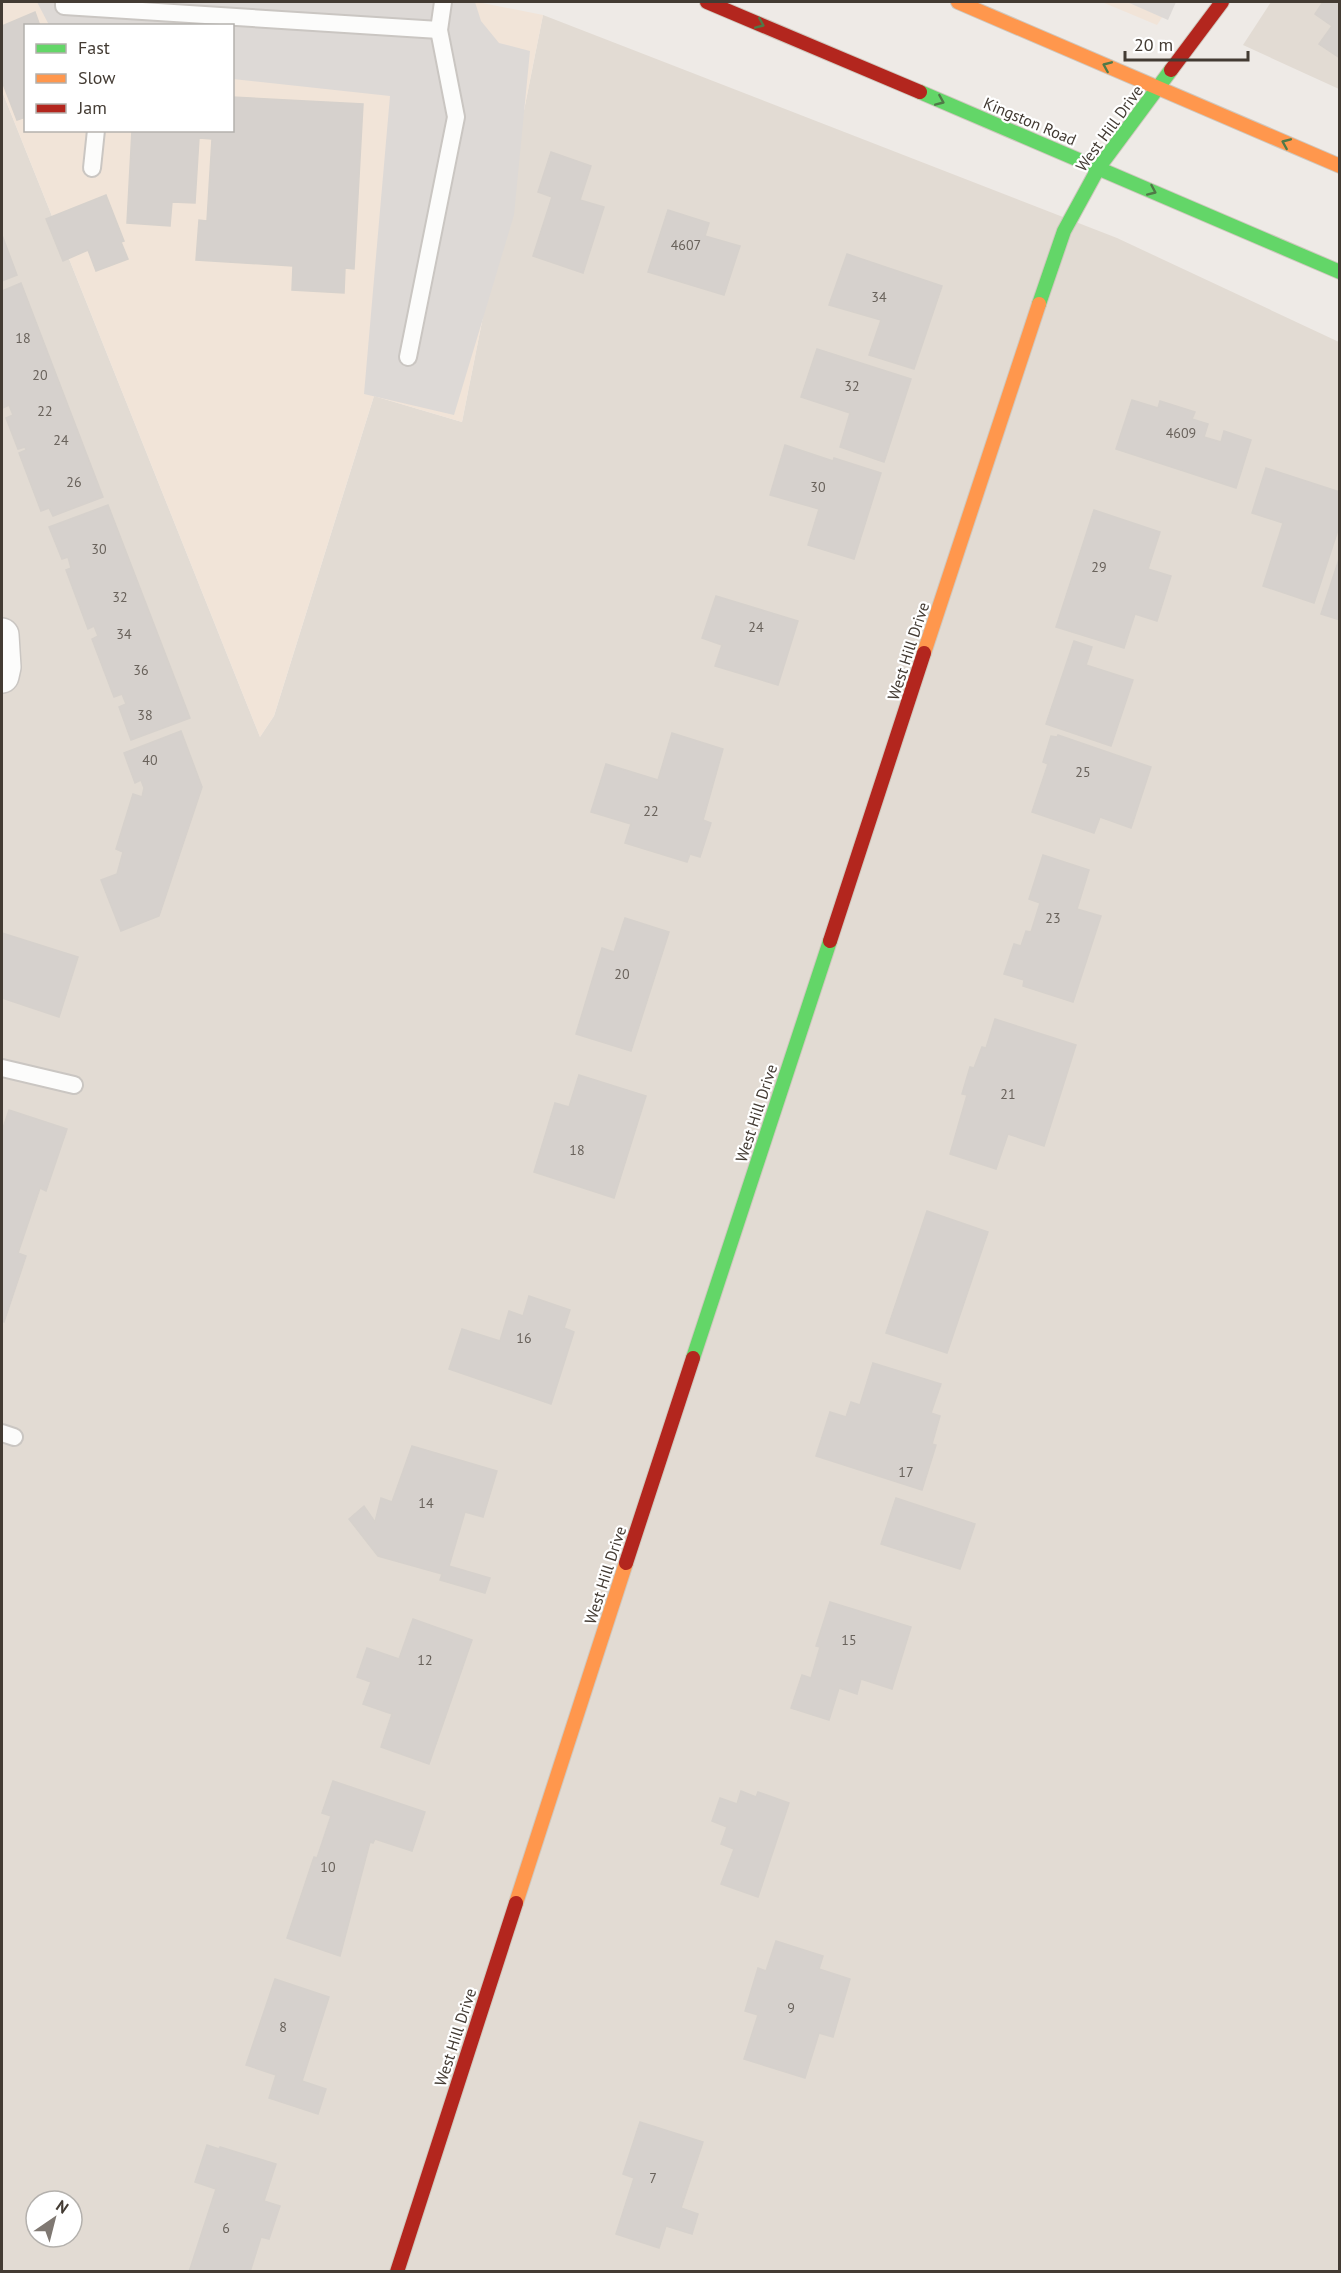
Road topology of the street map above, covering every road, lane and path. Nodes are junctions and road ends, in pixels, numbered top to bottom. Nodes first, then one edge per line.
1 (64, 2) edge
2 (443, 2) edge
3 (707, 2) edge
4 (958, 2) edge
5 (1222, 2) edge
6 (107, 17) edge
7 (439, 30) junction
8 (1158, 89) junction
9 (96, 132) edge
10 (1340, 166) edge
11 (1099, 167) junction
12 (92, 168) dead end
13 (1340, 272) edge
14 (408, 357) dead end
15 (2, 635) edge
16 (2, 676) edge
17 (2, 1068) edge
18 (74, 1085) dead end
19 (397, 2271) edge

1 - 6 lane
2 - 7 lane
3 -> 11 street, Kingston Road
8 -> 4 street
5 - 8 street, West Hill Drive
6 - 7 lane
7 - 14 lane
10 -> 8 street
8 - 11 street, West Hill Drive
9 - 12 lane
11 -> 13 street, Kingston Road
11 - 19 street, West Hill Drive
15 - 16 street
17 - 18 lane

